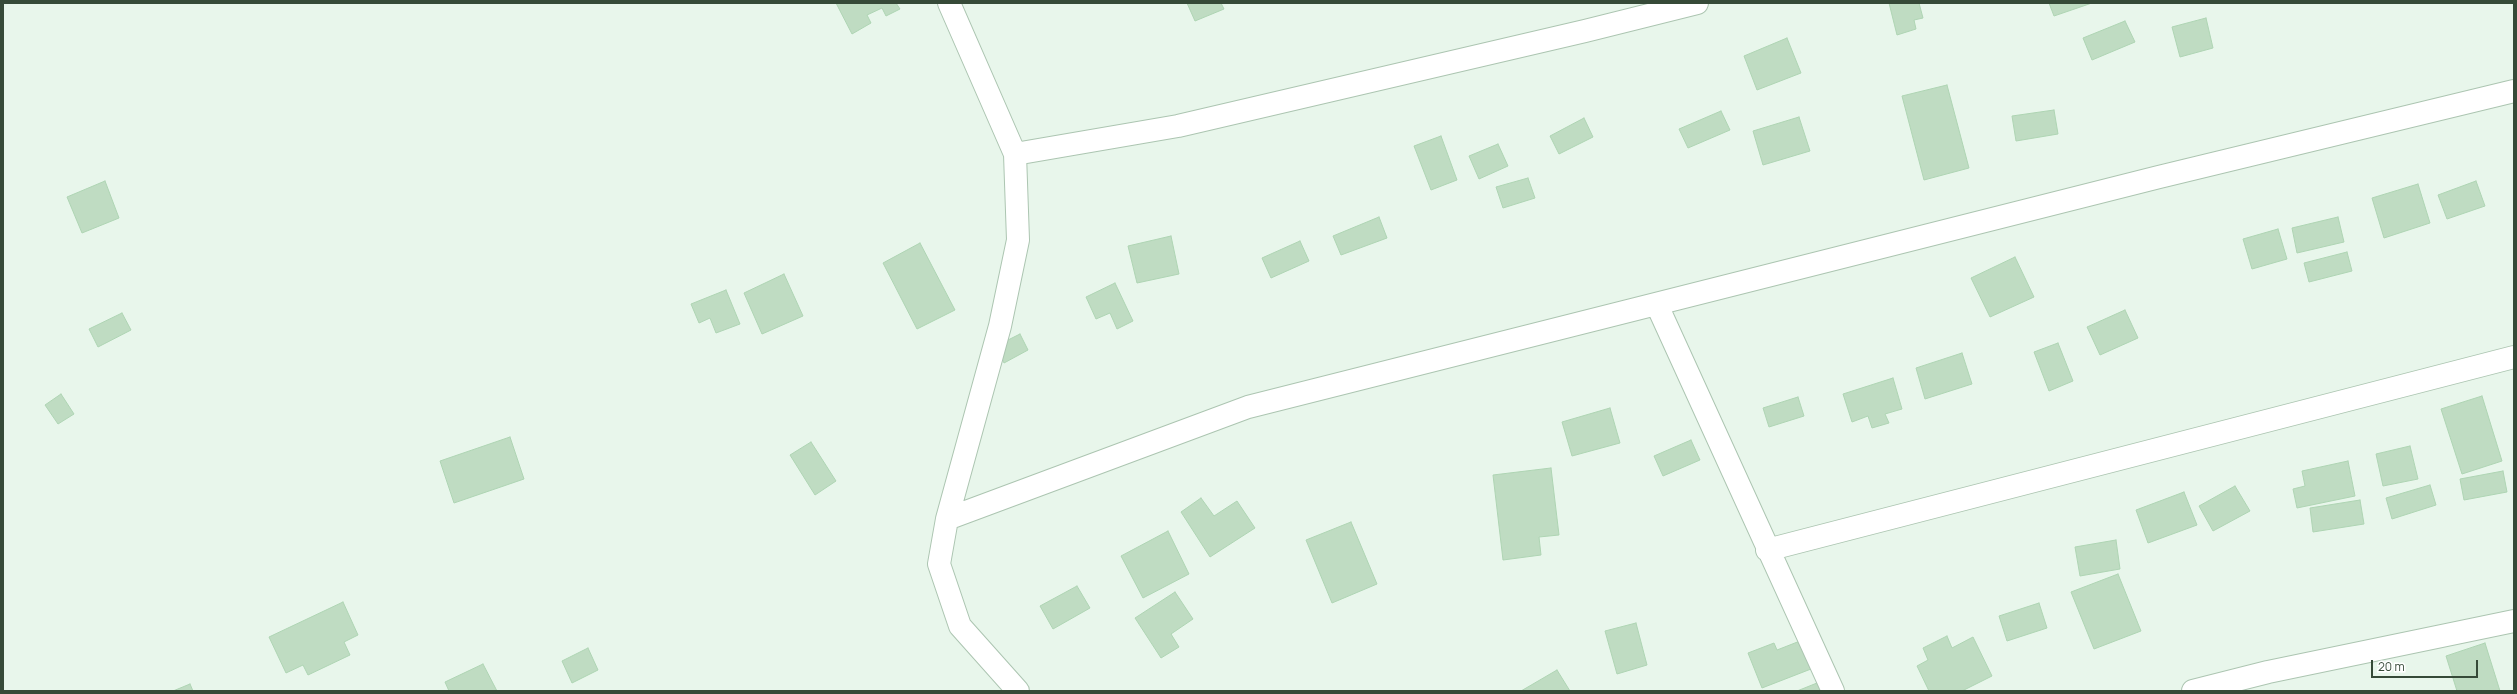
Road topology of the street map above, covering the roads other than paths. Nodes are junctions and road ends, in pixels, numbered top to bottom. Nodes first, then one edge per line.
1 (949, 3) edge
2 (1697, 3) edge
3 (2514, 91) edge
4 (1015, 154) junction
5 (1656, 305) junction
6 (2514, 357) edge
7 (947, 519) junction
8 (1767, 550) junction
9 (2514, 621) edge
10 (1018, 691) edge
11 (1832, 691) edge
12 (2193, 691) edge

1 - 4 street
2 - 4 street
3 - 5 street
4 - 7 street
5 - 7 street
5 - 8 street
6 - 8 street
7 - 10 street
8 - 11 street
9 - 12 street

